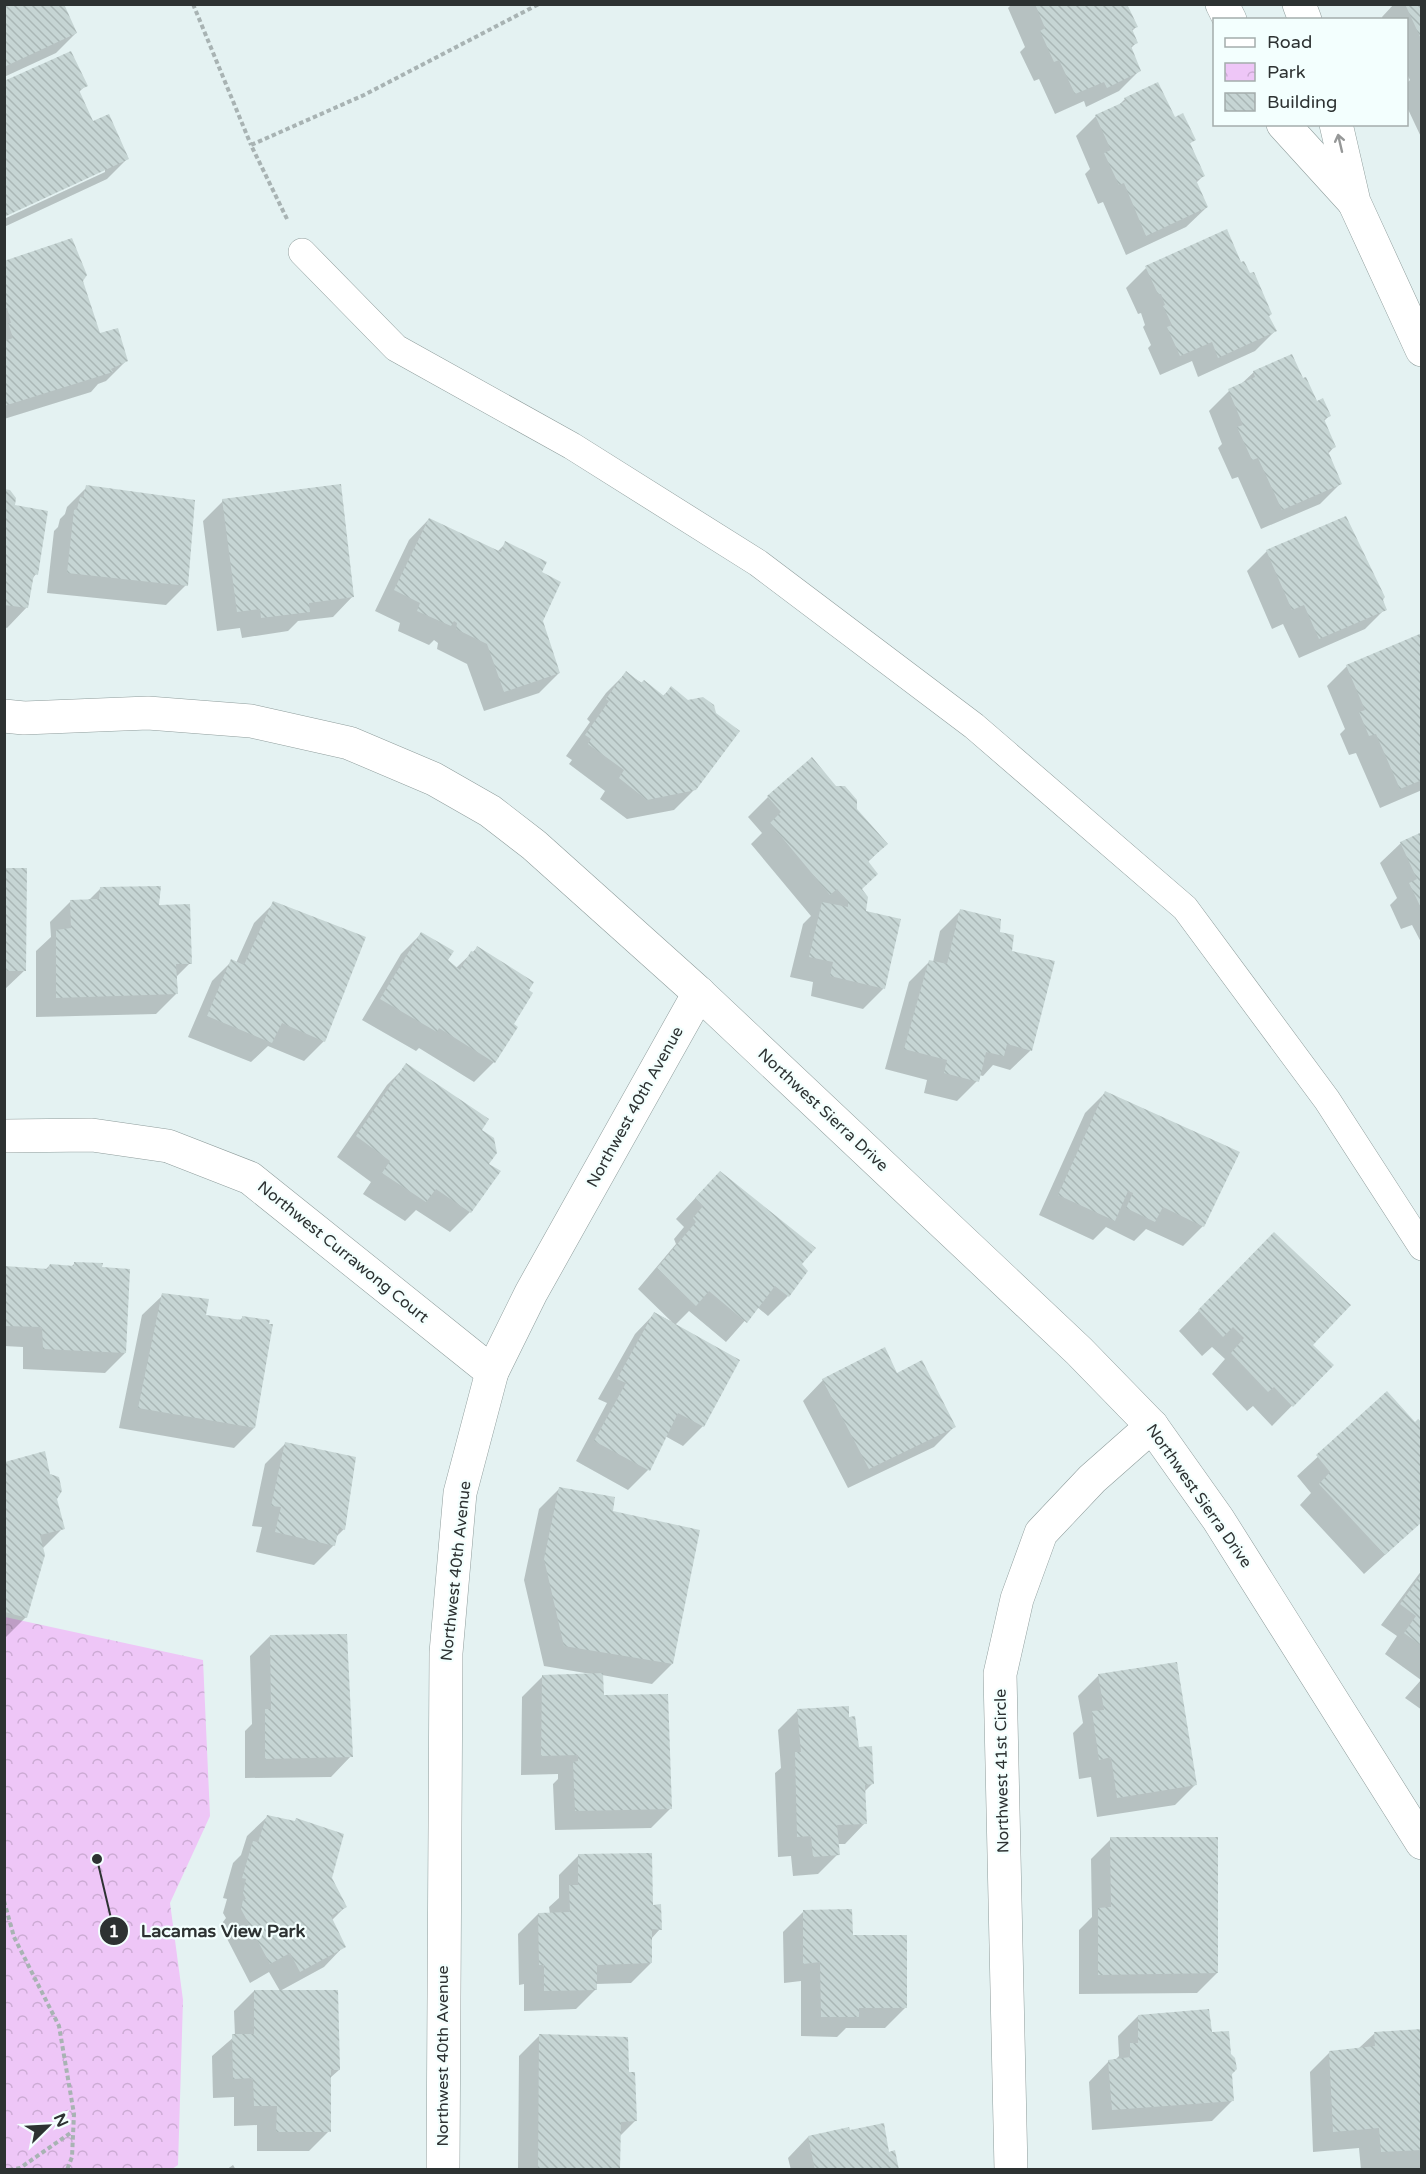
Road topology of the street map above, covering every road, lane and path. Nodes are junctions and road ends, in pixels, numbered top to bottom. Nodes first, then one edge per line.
1 (193, 4) edge
2 (538, 4) edge
3 (1222, 4) edge
4 (1229, 18) edge
5 (1285, 126) edge
6 (1336, 126) edge
7 (251, 145) junction
8 (1354, 202) junction
9 (302, 252) joint
10 (1422, 350) edge
11 (4, 716) edge
12 (699, 993) junction
13 (4, 1136) edge
14 (1422, 1246) edge
15 (492, 1371) junction
16 (1152, 1426) junction
17 (1422, 1843) edge
18 (4, 1901) edge
19 (73, 2131) junction
20 (9, 2169) edge
21 (67, 2169) edge
22 (443, 2169) edge
23 (1011, 2169) edge

1 - 7 path
2 - 7 path
3 - 4 street
5 - 8 street
8 -> 6 street
7 - 9 path
8 - 10 street
9 - 14 lane
11 - 12 street, Northwest Sierra Drive
12 - 15 street, Northwest 40th Avenue
12 - 16 street, Northwest Sierra Drive
13 - 15 street, Northwest Currawong Court
15 - 22 street, Northwest 40th Avenue
16 - 17 street, Northwest Sierra Drive
16 - 23 street, Northwest 41st Circle
18 - 19 path
19 - 20 path
19 - 21 path

